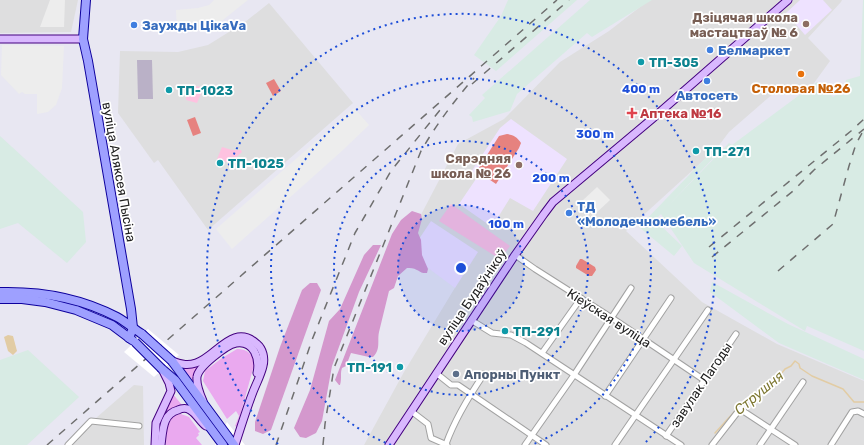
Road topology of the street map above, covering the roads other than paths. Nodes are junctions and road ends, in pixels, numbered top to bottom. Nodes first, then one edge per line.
1 (86, 0) edge
2 (788, 0) edge
3 (0, 38) edge
4 (83, 39) junction
5 (515, 255) junction
6 (631, 288) dead end
7 (0, 292) edge
8 (581, 298) junction
9 (670, 298) dead end
10 (0, 299) edge
11 (131, 310) junction
12 (708, 310) dead end
13 (118, 318) junction
14 (612, 318) junction
15 (472, 320) junction
16 (133, 328) junction
17 (736, 334) dead end
18 (132, 340) junction
19 (643, 340) junction
20 (542, 353) junction
21 (674, 360) junction
22 (172, 361) junction
23 (162, 369) junction
24 (436, 373) junction
25 (484, 374) dead end
26 (574, 375) junction
27 (704, 380) junction
28 (803, 382) dead end
29 (252, 392) junction
30 (471, 394) junction
31 (605, 396) junction
32 (203, 402) junction
33 (411, 412) junction
34 (864, 414) edge
35 (636, 415) junction
36 (139, 426) dead end
37 (211, 429) junction
38 (771, 429) junction
39 (531, 435) junction
40 (666, 436) junction
41 (221, 442) edge
42 (68, 445) edge
43 (155, 445) edge
44 (162, 445) edge
45 (235, 445) edge
46 (389, 445) edge
47 (447, 445) edge
48 (525, 445) edge
49 (546, 445) edge
50 (615, 445) edge
51 (681, 445) edge
52 (712, 445) edge
53 (760, 445) edge
54 (795, 445) edge
55 (831, 445) edge

1 - 4 main road, вуліца Аляксея Пысіна
2 - 5 main road, вуліца Будаўнікоў
3 - 4 main road
4 - 11 main road, вуліца Аляксея Пысіна
5 - 8 street, Кіеўская вуліца
5 - 15 main road, вуліца Будаўнікоў
6 - 14 street
7 - 13 main road
8 - 14 street, Кіеўская вуліца
8 - 20 street
9 - 19 street
10 - 18 main road
11 - 13 main road
11 - 16 main road, вуліца Аляксея Пысіна
12 - 21 street
13 - 16 main road
14 - 19 street, Кіеўская вуліца
14 - 26 street
15 - 20 street
15 - 24 main road, вуліца Будаўнікоў
16 - 18 main road
16 - 22 main road, bridge
17 - 27 street, завулак Лагоды
18 - 23 main road, bridge
19 - 21 street, Кіеўская вуліца
19 - 31 street
20 - 26 street
21 - 27 street, Кіеўская вуліца
21 - 35 street
22 - 29 main road
22 - 32 main road
23 - 37 main road
23 - 43 main road
24 - 30 street
24 - 33 main road, вуліца Будаўнікоў
25 - 30 street
26 - 31 street
26 - 39 street
27 - 40 street, завулак Лагоды
28 - 38 street
29 - 32 main road
29 - 45 main road
30 - 39 street
30 - 47 street
31 - 35 street
32 - 45 main road
33 - 46 main road, вуліца Будаўнікоў
33 - 47 street
34 - 55 street
35 - 40 street
35 - 50 street
36 - 42 street
37 - 41 main road
37 - 44 main road
38 - 52 street
38 - 53 street
38 - 54 street
39 - 48 street
39 - 49 street
40 - 51 street

